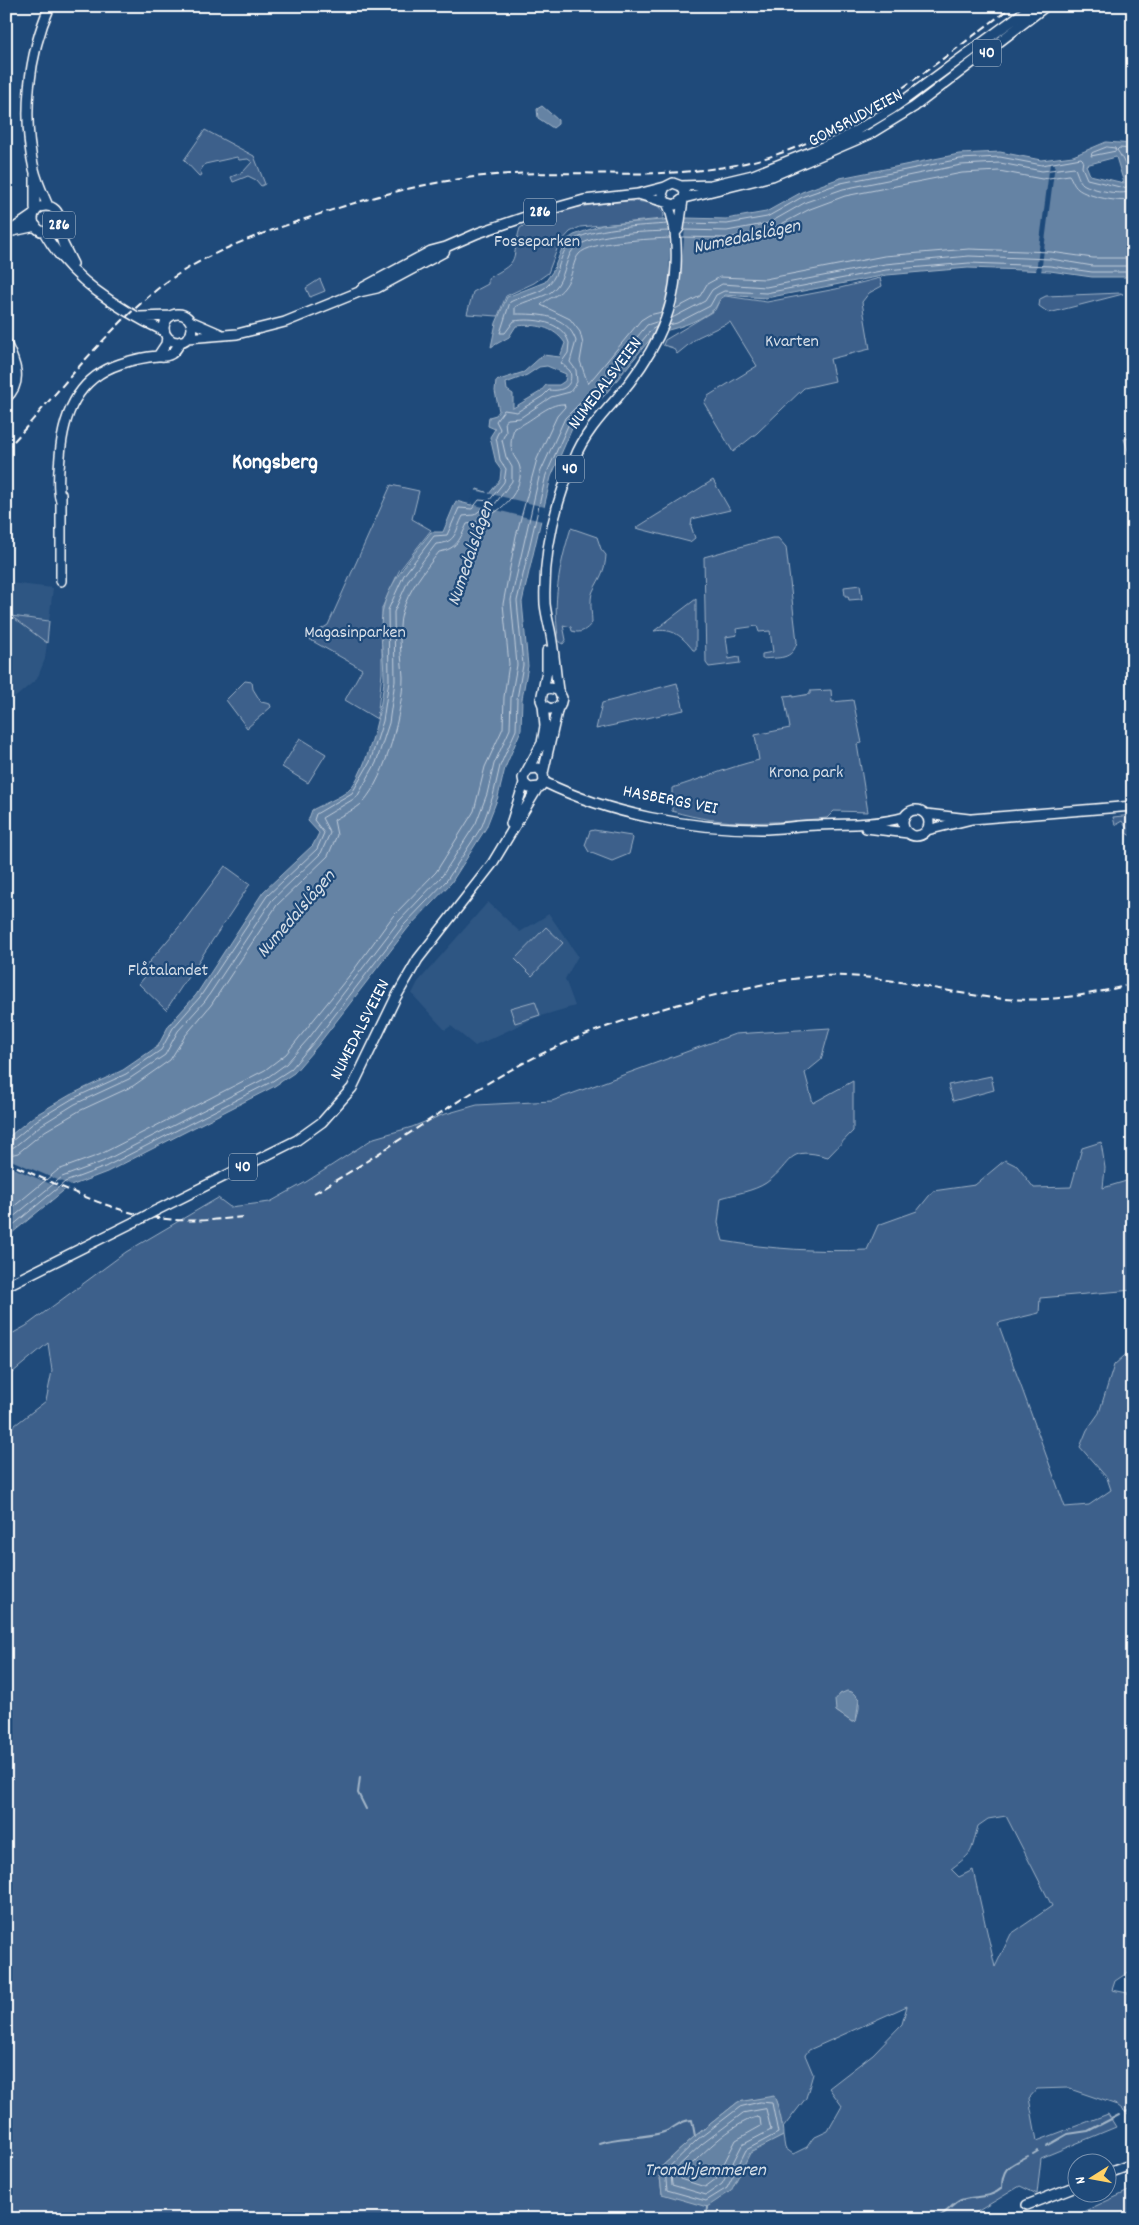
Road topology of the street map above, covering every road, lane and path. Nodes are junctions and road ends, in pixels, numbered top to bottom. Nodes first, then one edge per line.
1 (50, 6) edge
2 (1032, 6) edge
3 (1046, 6) edge
4 (35, 172) junction
5 (681, 186) junction
6 (665, 187) junction
7 (638, 194) junction
8 (683, 202) junction
9 (667, 204) junction
10 (48, 206) junction
11 (34, 212) junction
12 (36, 226) junction
13 (58, 227) junction
14 (44, 232) junction
15 (676, 232) junction
16 (8, 233) edge
17 (80, 275) junction
18 (170, 316) junction
19 (136, 317) junction
20 (190, 320) junction
21 (165, 334) junction
22 (226, 335) junction
23 (184, 340) junction
24 (6, 343) edge
25 (158, 356) junction
26 (6, 398) edge
27 (61, 581) dead end
28 (547, 620) junction
29 (558, 690) junction
30 (544, 691) junction
31 (543, 705) junction
32 (558, 707) junction
33 (528, 769) junction
34 (543, 777) junction
35 (524, 783) junction
36 (537, 789) junction
37 (1133, 806) edge
38 (926, 814) junction
39 (905, 817) junction
40 (972, 819) junction
41 (794, 828) junction
42 (927, 830) junction
43 (510, 832) junction
44 (908, 833) junction
45 (6, 1286) edge
46 (1133, 2164) edge
47 (1116, 2170) edge
48 (1066, 2190) edge
49 (1027, 2205) dead end

1 - 4 main road, 286
2 - 5 main road, GOMSRUDVEIEN / 40
3 - 8 main road, GOMSRUDVEIEN / 40
4 - 10 main road, 286
4 - 11 main road, 286
5 - 6 main road, GOMSRUDVEIEN / 40
5 - 8 main road, 40
6 - 7 main road, GOMSRUDVEIEN / 286
6 - 9 main road, 40
7 - 9 main road, GOMSRUDVEIEN / 286
7 - 22 main road, GOMSRUDVEIEN / 286
8 - 9 main road, GOMSRUDVEIEN / 40
8 - 15 main road, 40
9 - 15 main road, 40
10 - 11 main road, 286
10 - 13 main road, 286
11 - 12 main road, 286
11 - 16 main road
12 - 14 main road, 286
12 - 16 main road
13 - 14 main road, 286
13 - 17 main road, 286
14 - 17 main road, 286
15 - 28 main road, NUMEDALSVEIEN / 40
17 - 19 main road, 286
18 - 19 main road
18 - 20 main road
18 - 21 main road
19 - 21 main road, 286
20 - 22 main road
20 - 23 main road
21 - 23 main road, 286
21 - 25 main road
22 - 23 main road, GOMSRUDVEIEN / 286
23 - 25 main road
24 - 26 main road
25 - 27 main road
28 - 29 main road, NUMEDALSVEIEN / 40
28 - 30 main road, NUMEDALSVEIEN / 40
29 - 30 main road
29 - 32 main road, 40
30 - 31 main road, 40
31 - 32 main road
31 - 33 main road, 40
32 - 34 main road, 40
33 - 34 main road
33 - 35 main road, 40
34 - 36 main road, 40
34 - 41 main road, HASBERGS VEI
35 - 36 main road
35 - 43 main road, NUMEDALSVEIEN / 40
36 - 43 main road, NUMEDALSVEIEN / 40
37 - 40 main road, HASBERGS VEI
38 - 39 main road, HASBERGS VEI
38 - 40 main road, HASBERGS VEI
38 - 42 main road
39 - 41 main road, HASBERGS VEI
39 - 44 main road
40 - 42 main road, HASBERGS VEI
41 - 44 main road, HASBERGS VEI
42 - 44 main road, HASBERGS VEI
43 - 45 main road, NUMEDALSVEIEN / 40, bridge
46 - 47 main road
48 - 49 main road

